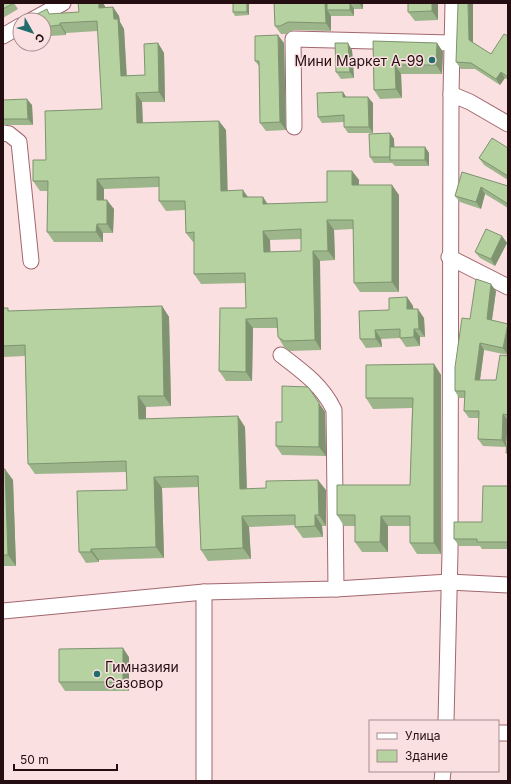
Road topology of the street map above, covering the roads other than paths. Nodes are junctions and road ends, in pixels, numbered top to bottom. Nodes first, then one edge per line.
1 (63, 3) edge
2 (453, 3) edge
3 (47, 12) edge
4 (12, 31) edge
5 (3, 36) edge
6 (451, 43) junction
7 (451, 94) junction
8 (508, 124) edge
9 (294, 127) dead end
10 (3, 133) edge
11 (449, 257) junction
12 (31, 261) dead end
13 (508, 287) edge
14 (281, 354) dead end
15 (449, 582) junction
16 (508, 585) edge
17 (336, 589) junction
18 (204, 592) junction
19 (3, 611) edge
20 (446, 720) edge
21 (204, 781) edge

1 - 3 street
2 - 6 street
4 - 5 street
6 - 7 street
6 - 9 street
7 - 8 street
7 - 11 street
10 - 12 street
11 - 13 street
11 - 15 street
14 - 17 street
15 - 16 street
15 - 17 street
15 - 20 street
17 - 18 street
18 - 19 street
18 - 21 street

